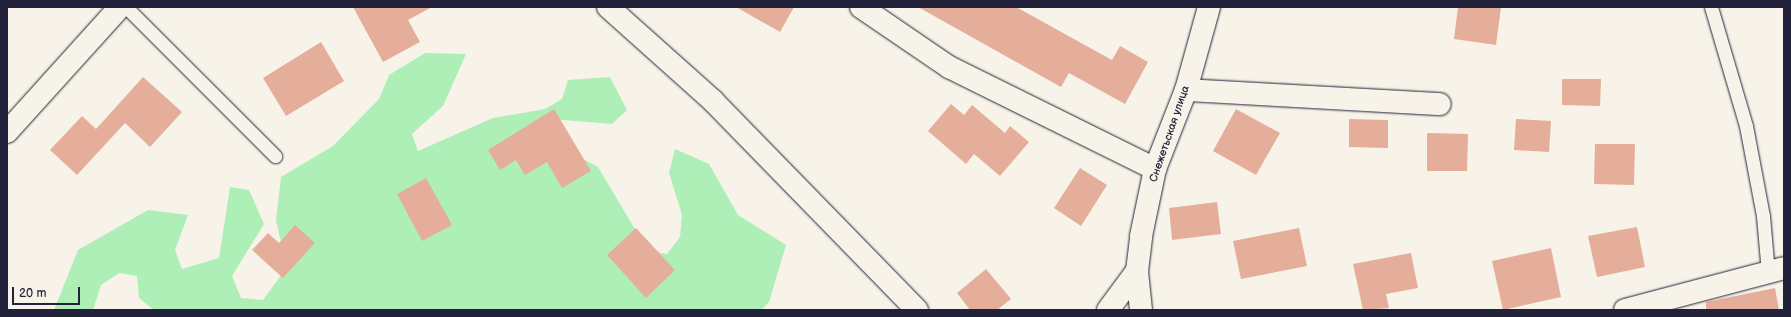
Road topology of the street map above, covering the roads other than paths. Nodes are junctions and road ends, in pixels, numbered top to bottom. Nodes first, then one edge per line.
1 (120, 7) edge
2 (126, 7) edge
3 (608, 7) edge
4 (861, 7) edge
5 (1209, 7) edge
6 (1711, 7) edge
7 (1186, 90) junction
8 (1440, 104) dead end
9 (7, 132) edge
10 (275, 156) dead end
11 (1155, 169) junction
12 (1776, 270) edge
13 (1137, 271) junction
14 (917, 310) edge
15 (1108, 310) edge
16 (1140, 310) edge
17 (1625, 310) edge

1 - 9 street
2 - 10 lane
3 - 14 street
4 - 11 street
5 - 7 street, Снежетьская улица
6 - 12 lane
7 - 8 street
7 - 11 street, Снежетьская улица
11 - 13 street, Снежетьская улица
12 - 17 street
13 - 15 street
13 - 16 street, Снежетьская улица

